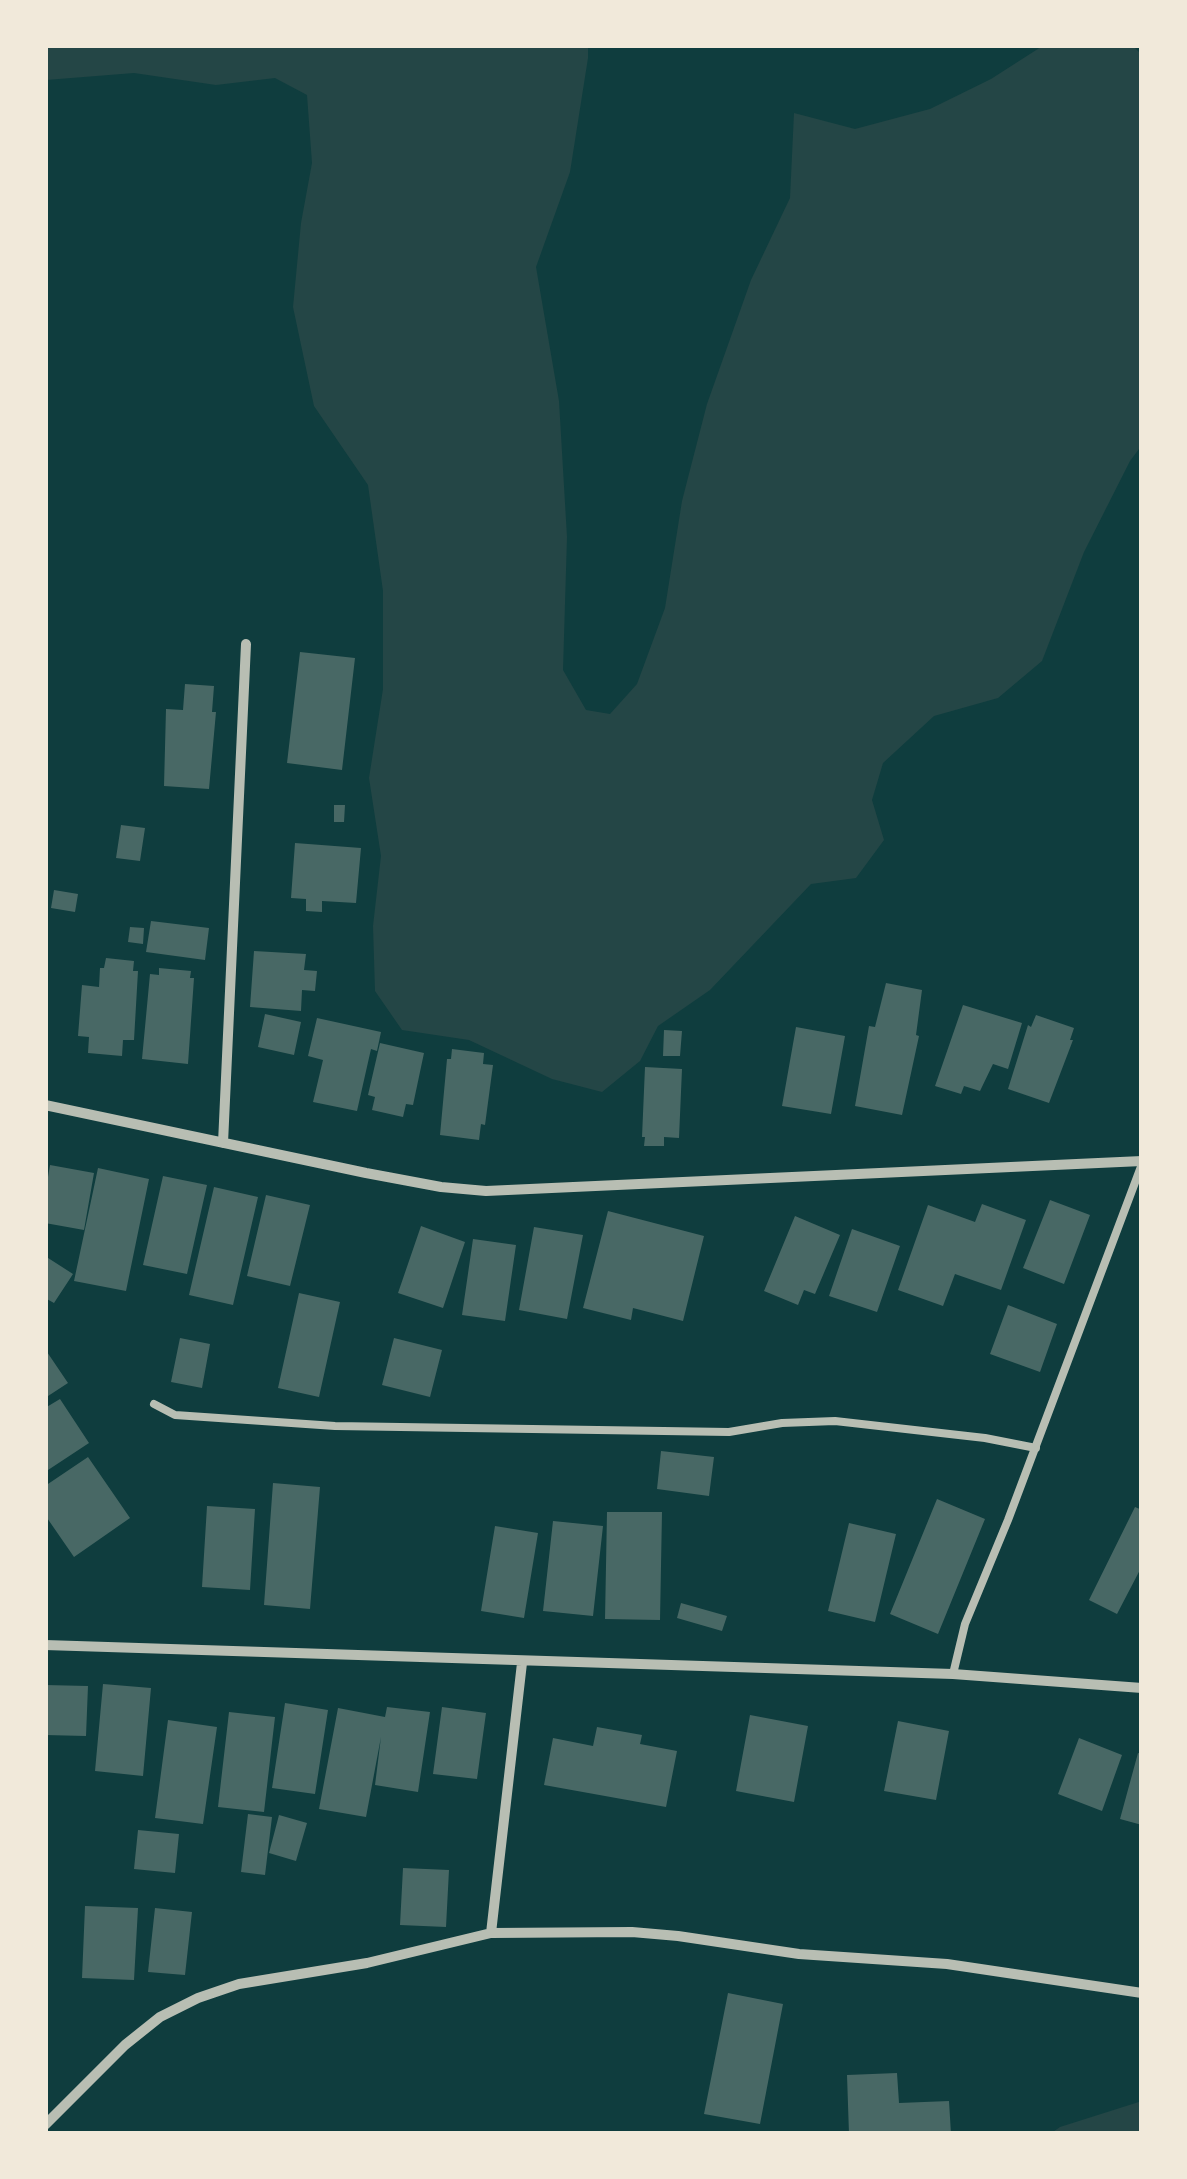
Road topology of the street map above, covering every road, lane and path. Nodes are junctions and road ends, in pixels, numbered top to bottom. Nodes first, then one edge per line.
1 (246, 644) dead end
2 (45, 1105) edge
3 (223, 1143) junction
4 (1142, 1162) edge
5 (154, 1404) dead end
6 (1036, 1448) junction
7 (45, 1645) edge
8 (522, 1662) junction
9 (953, 1674) junction
10 (1142, 1688) edge
11 (491, 1933) junction
12 (1142, 1993) edge
13 (45, 2125) edge

1 - 3 street
2 - 3 street
3 - 4 street
4 - 6 lane
5 - 6 lane
6 - 9 lane
7 - 8 street
8 - 9 street
8 - 11 street
9 - 10 street
11 - 12 street
11 - 13 street

